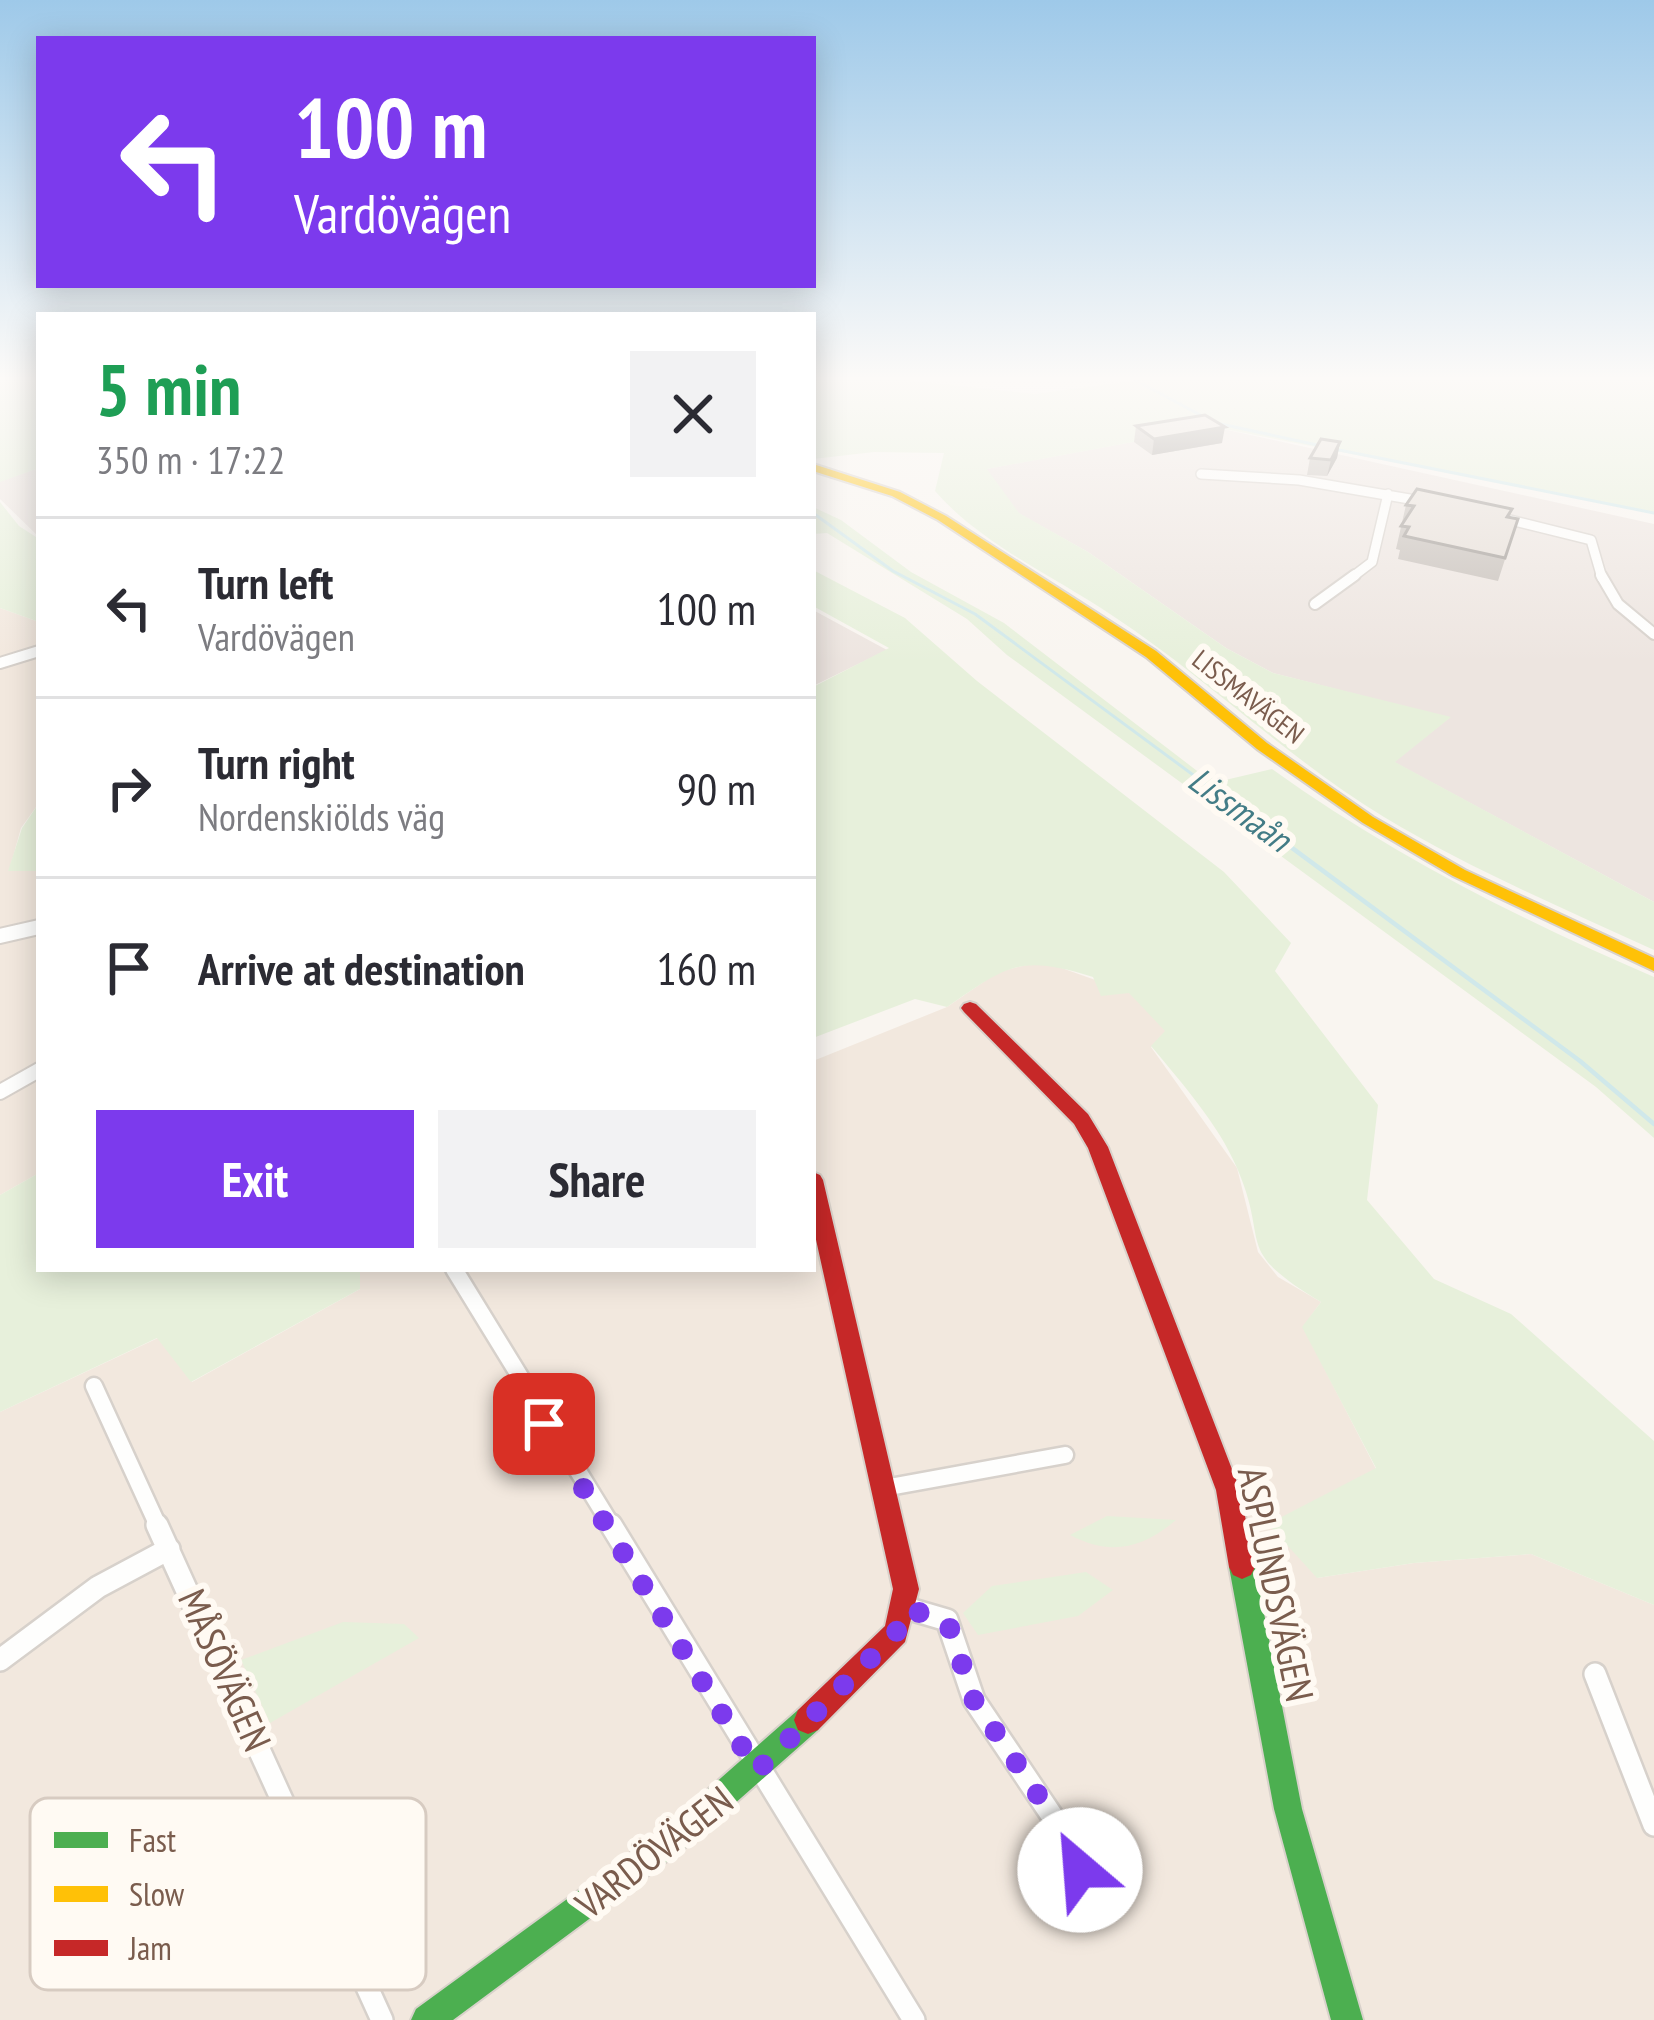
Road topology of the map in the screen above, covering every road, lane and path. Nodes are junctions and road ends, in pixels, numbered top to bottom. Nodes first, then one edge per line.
1 (838, 474) edge
2 (1205, 474) edge
3 (1388, 494) junction
4 (1434, 503) edge
5 (1489, 515) edge
6 (1315, 604) dead end
7 (1654, 634) edge
8 (36, 652) edge
9 (0, 663) edge
10 (36, 928) edge
11 (0, 936) edge
12 (1654, 965) edge
13 (970, 1008) dead end
14 (36, 1072) edge
15 (0, 1092) edge
16 (816, 1193) edge
17 (456, 1272) edge
18 (94, 1386) dead end
19 (1065, 1455) dead end
20 (884, 1488) junction
21 (169, 1549) junction
22 (906, 1609) junction
23 (0, 1660) edge
24 (1595, 1674) dead end
25 (757, 1771) junction
26 (282, 1798) edge
27 (1654, 1825) edge
28 (1080, 1870) dead end
29 (368, 1990) edge
30 (382, 2020) edge
31 (427, 2020) edge
32 (914, 2020) edge
33 (1347, 2020) edge

1 - 12 street, LISSMAVÄGEN
2 - 3 street
3 - 4 street
3 - 6 street
5 - 7 street
8 - 9 street
10 - 11 street
13 - 33 street, ASPLUNDSVÄGEN
14 - 15 street
16 - 20 street
17 - 25 street
18 - 21 street, MÅSÖVÄGEN
19 - 20 street
20 - 22 street
21 - 23 street
21 - 26 street, MÅSÖVÄGEN
22 - 25 street, VARDÖVÄGEN
22 - 28 street
24 - 27 street
25 - 31 street, VARDÖVÄGEN
25 - 32 street
29 - 30 street, MÅSÖVÄGEN

